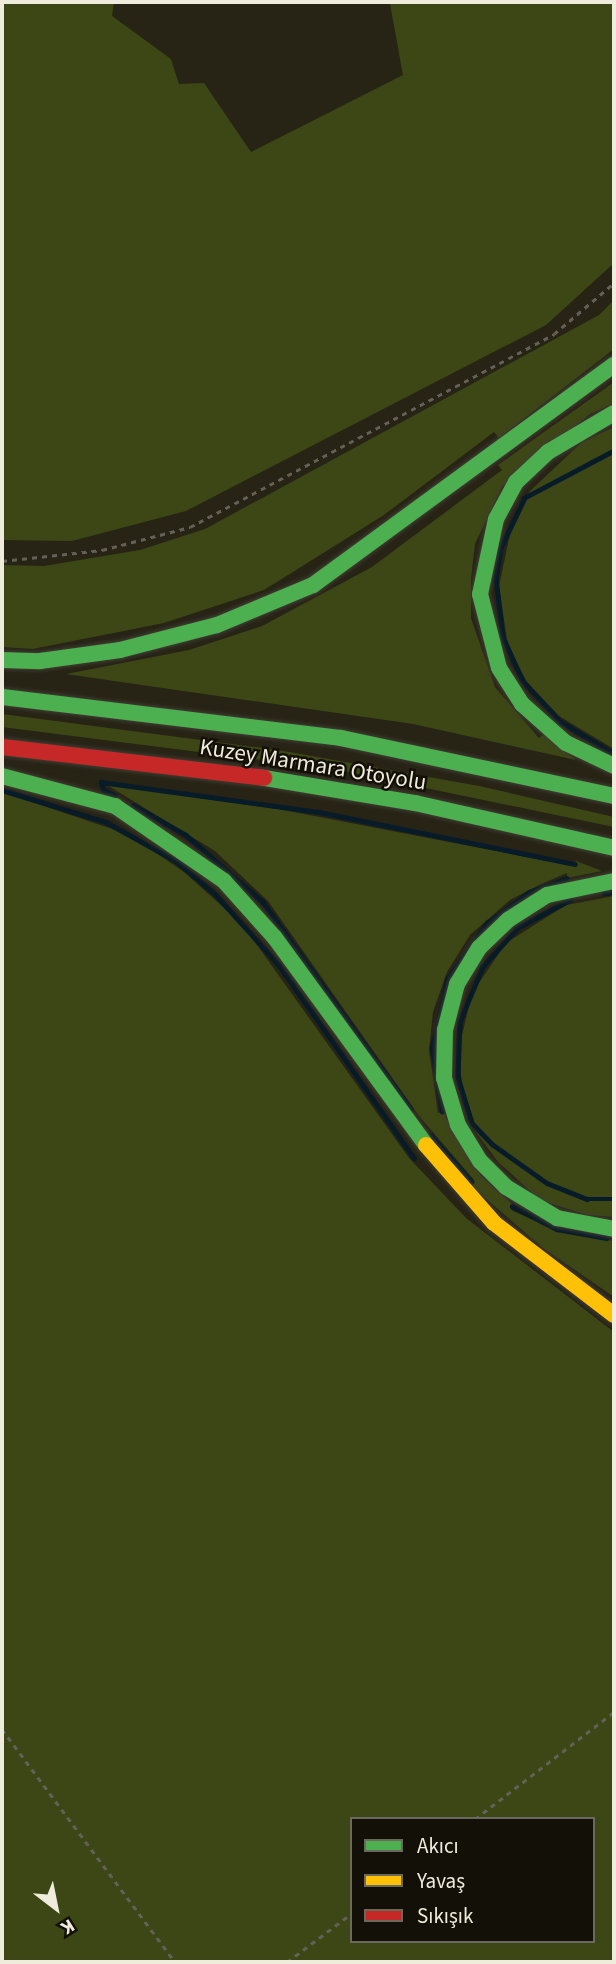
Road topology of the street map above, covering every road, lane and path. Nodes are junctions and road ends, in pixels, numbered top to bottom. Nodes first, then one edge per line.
1 (614, 283) edge
2 (614, 365) edge
3 (614, 413) edge
4 (2, 561) edge
5 (2, 660) edge
6 (2, 697) edge
7 (2, 747) edge
8 (614, 766) edge
9 (2, 776) edge
10 (614, 796) edge
11 (614, 848) edge
12 (614, 881) edge
13 (614, 1230) edge
14 (614, 1315) edge
15 (614, 1712) edge
16 (2, 1730) edge
17 (478, 1817) edge
18 (350, 1915) edge
19 (175, 1962) edge
20 (287, 1962) edge

1 - 4 path
2 - 5 highway
3 - 8 highway
6 - 10 highway, Kuzey Marmara Otoyolu
7 - 11 highway, Kuzey Marmara Otoyolu
9 - 14 highway
12 - 13 highway
15 - 17 path
16 - 19 path
18 - 20 path

